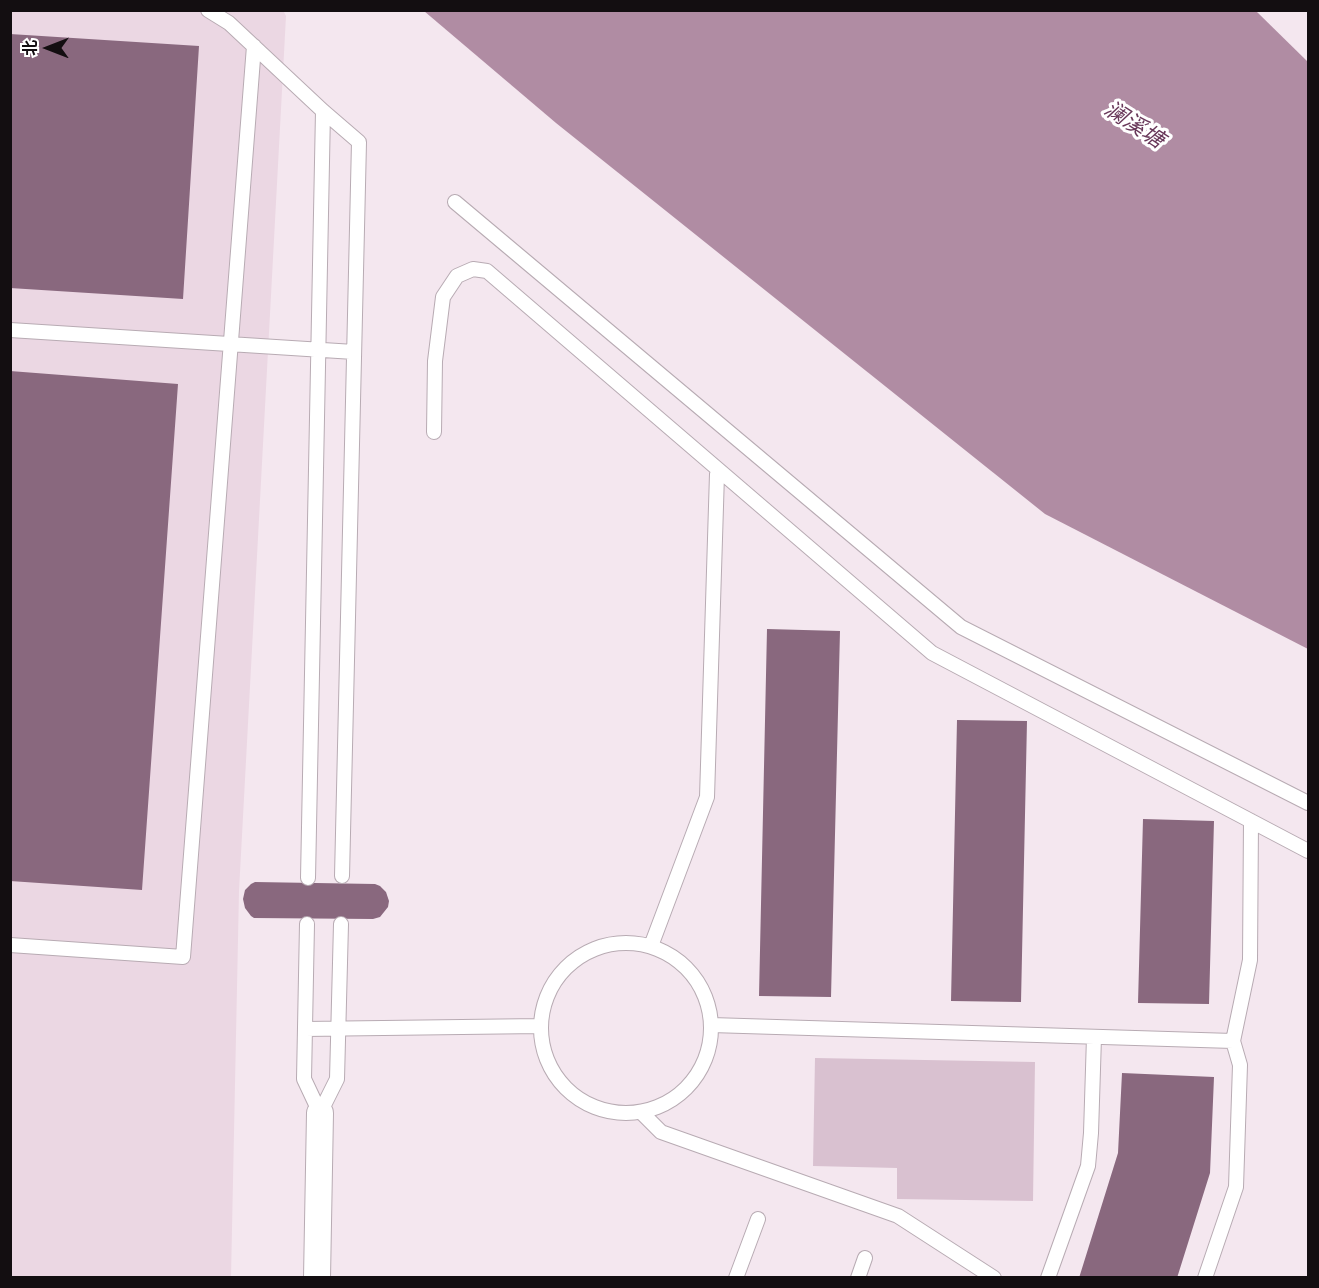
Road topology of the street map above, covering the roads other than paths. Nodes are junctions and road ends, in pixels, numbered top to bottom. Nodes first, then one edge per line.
1 (208, 10) edge
2 (254, 46) junction
3 (323, 111) junction
4 (455, 202) dead end
5 (10, 330) edge
6 (231, 344) junction
7 (319, 350) junction
8 (354, 352) junction
9 (434, 432) dead end
10 (717, 474) dead end
11 (1308, 803) edge
12 (1251, 821) junction
13 (1308, 851) edge
14 (342, 876) dead end
15 (308, 878) dead end
16 (307, 924) dead end
17 (341, 924) dead end
18 (10, 945) edge
19 (651, 946) junction
20 (711, 1025) junction
21 (540, 1026) junction
22 (305, 1029) junction
23 (338, 1029) junction
24 (1094, 1036) junction
25 (1233, 1041) junction
26 (641, 1112) junction
27 (320, 1113) junction
28 (758, 1219) dead end
29 (865, 1258) dead end
30 (317, 1278) edge
31 (736, 1278) edge
32 (858, 1278) edge
33 (994, 1278) edge
34 (1048, 1278) edge
35 (1205, 1278) edge

1 - 2 lane
2 - 3 lane
2 - 6 lane
3 - 7 lane
3 - 8 lane
4 - 11 lane
5 - 6 lane
6 - 7 lane
6 - 18 lane
7 - 8 lane
7 - 15 lane
8 - 14 lane
9 - 12 lane
10 - 19 lane
12 - 13 lane
12 - 25 lane
16 - 22 lane
17 - 23 lane
19 - 20 lane
19 - 21 lane
20 - 24 lane
20 - 26 lane
21 - 23 lane
21 - 26 lane
22 - 23 lane
22 - 27 lane
23 - 27 lane
24 - 25 lane
24 - 34 lane
25 - 35 lane
26 - 33 lane
27 - 30 street
28 - 31 lane
29 - 32 lane

